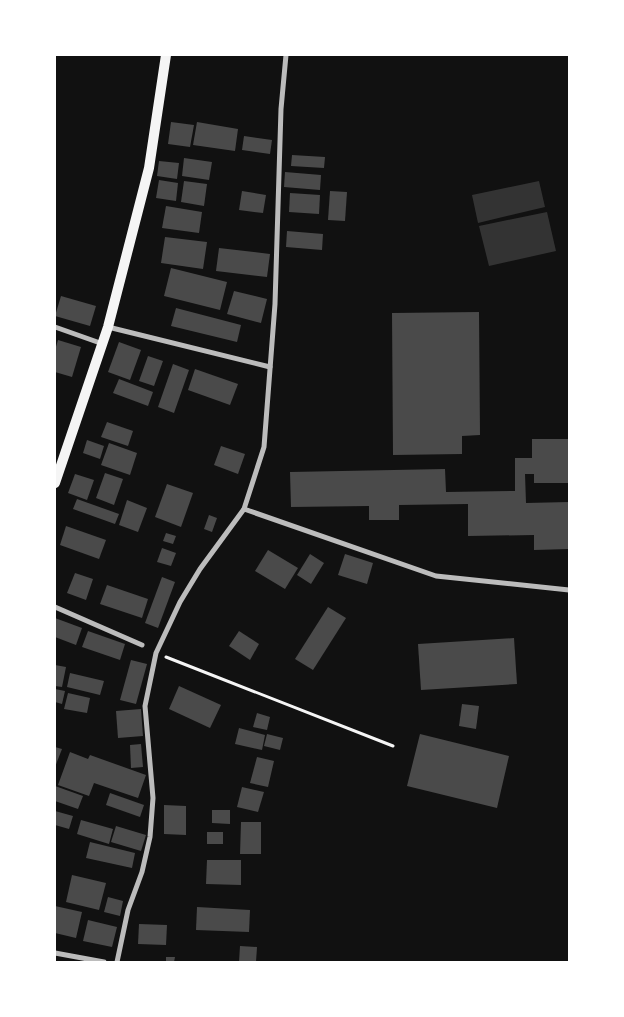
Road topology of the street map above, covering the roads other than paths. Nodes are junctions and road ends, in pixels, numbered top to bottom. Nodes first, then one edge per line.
1 (166, 55) edge
2 (286, 55) edge
3 (55, 327) edge
4 (108, 327) junction
5 (103, 344) junction
6 (270, 367) junction
7 (55, 484) edge
8 (244, 509) junction
9 (569, 590) edge
10 (55, 607) edge
11 (142, 645) dead end
12 (55, 953) edge
13 (104, 962) edge
14 (117, 962) edge

1 - 4 main road
2 - 6 street
3 - 5 street
4 - 5 main road
4 - 6 street
5 - 7 main road
6 - 8 street
8 - 9 street
8 - 14 street
10 - 11 street
12 - 13 street

